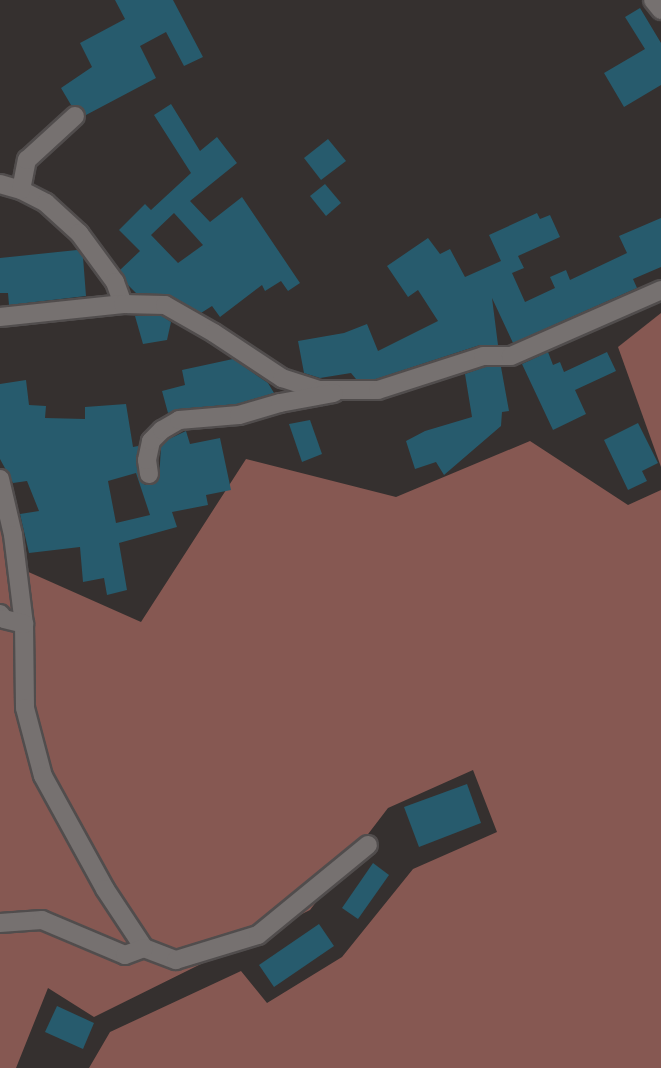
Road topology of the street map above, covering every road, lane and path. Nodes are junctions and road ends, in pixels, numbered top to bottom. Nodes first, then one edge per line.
1 (653, 0) edge
2 (661, 9) edge
3 (75, 116) dead end
4 (0, 184) edge
5 (21, 190) junction
6 (661, 290) edge
7 (123, 304) junction
8 (0, 317) edge
9 (348, 390) junction
10 (149, 474) dead end
11 (0, 479) edge
12 (0, 614) edge
13 (24, 624) junction
14 (368, 845) dead end
15 (0, 923) edge
16 (144, 948) junction

1 - 2 street
3 - 5 street
4 - 5 street
5 - 7 street
6 - 9 street
7 - 8 street
7 - 9 street
9 - 10 street
11 - 13 street
12 - 13 street
13 - 16 street
14 - 16 street
15 - 16 street

